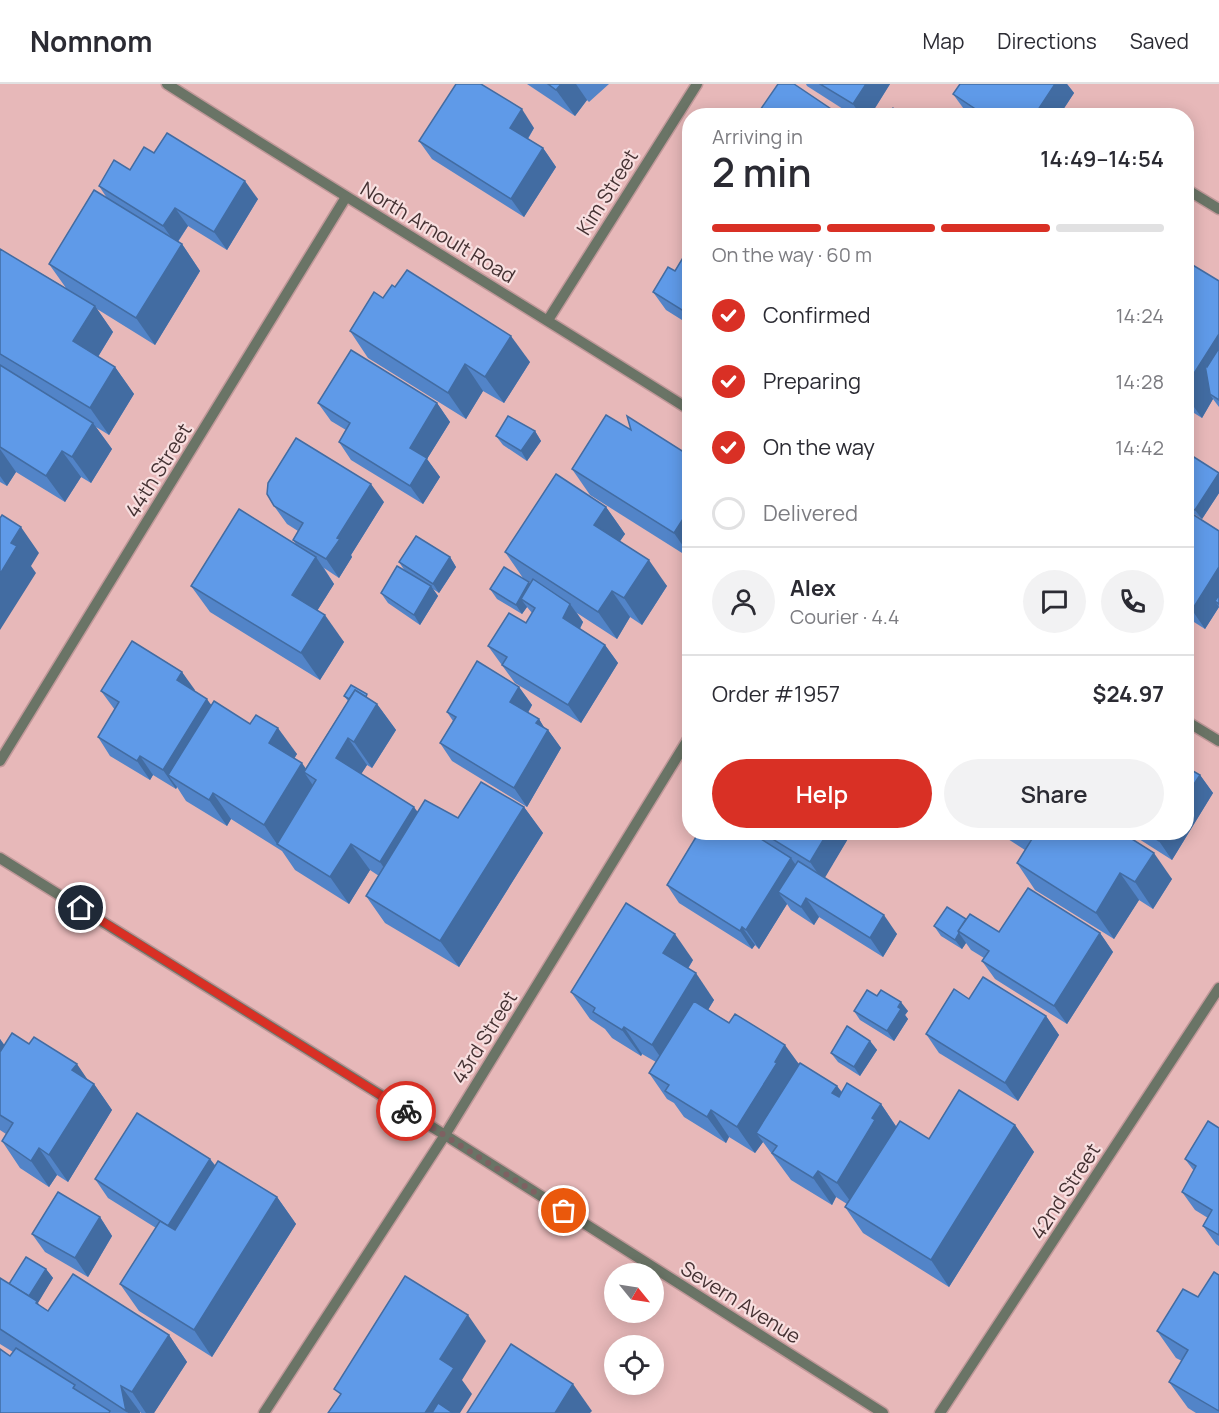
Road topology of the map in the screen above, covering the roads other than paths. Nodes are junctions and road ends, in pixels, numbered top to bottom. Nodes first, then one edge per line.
1 (167, 84) edge
2 (697, 84) edge
3 (1194, 194) edge
4 (346, 198) junction
5 (1219, 209) edge
6 (548, 320) junction
7 (682, 405) edge
8 (1194, 726) edge
9 (1219, 741) edge
10 (682, 749) edge
11 (0, 761) edge
12 (0, 858) edge
13 (1219, 988) edge
14 (445, 1135) junction
15 (264, 1413) edge
16 (883, 1413) edge
17 (940, 1413) edge

1 - 4 street, North Arnoult Road
2 - 6 street, Kim Street
3 - 5 street
4 - 6 street, North Arnoult Road
4 - 11 street, 44th Street
6 - 7 street, North Arnoult Road
8 - 9 street
10 - 14 street, 43rd Street
12 - 14 street, Severn Avenue
13 - 17 street, 42nd Street
14 - 15 street, 43rd Street
14 - 16 street, Severn Avenue

